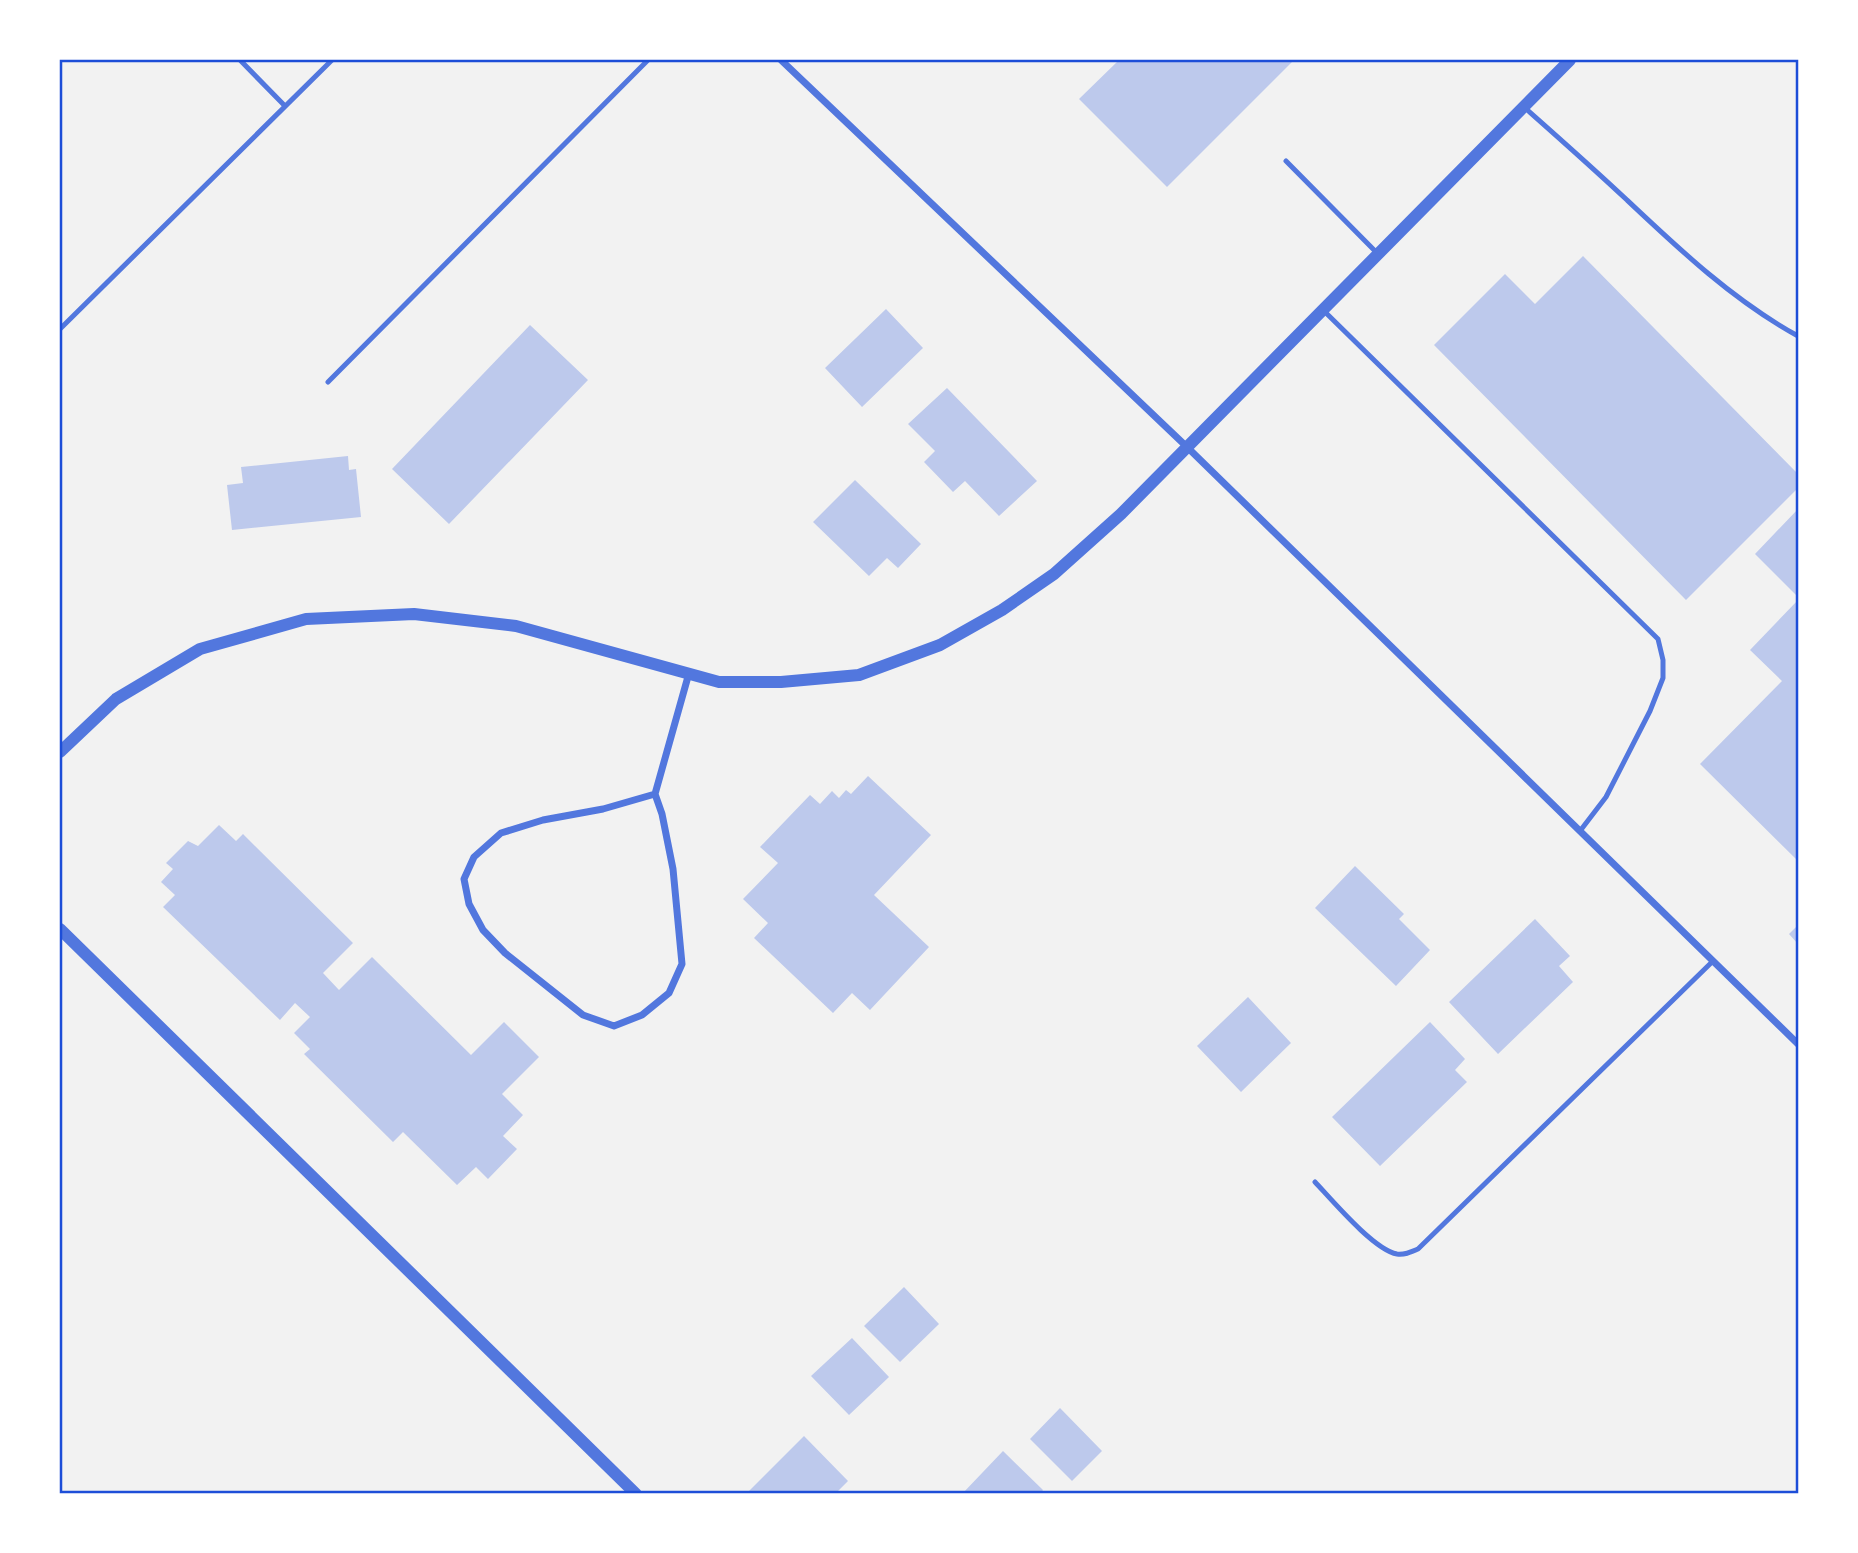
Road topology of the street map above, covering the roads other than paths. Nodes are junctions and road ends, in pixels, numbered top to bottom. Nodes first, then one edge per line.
1 (240, 60) edge
2 (332, 60) edge
3 (648, 60) edge
4 (781, 60) edge
5 (1570, 60) edge
6 (285, 106) junction
7 (1524, 107) junction
8 (1286, 161) dead end
9 (1378, 254) junction
10 (1323, 310) junction
11 (60, 329) edge
12 (1798, 336) edge
13 (328, 382) dead end
14 (1187, 447) junction
15 (689, 673) junction
16 (60, 752) edge
17 (655, 794) junction
18 (1580, 831) junction
19 (60, 929) edge
20 (1713, 961) junction
21 (1798, 1044) edge
22 (1315, 1182) dead end
23 (636, 1493) edge

1 - 6 lane
2 - 6 lane
3 - 13 lane
4 - 14 street
5 - 7 street
6 - 11 lane
7 - 9 street
7 - 12 lane
8 - 9 lane
9 - 10 street
10 - 14 street
10 - 18 lane
14 - 15 street
14 - 18 street
15 - 16 street
15 - 17 street
17 - 17 street
18 - 20 street
19 - 23 street
20 - 21 street
20 - 22 lane

